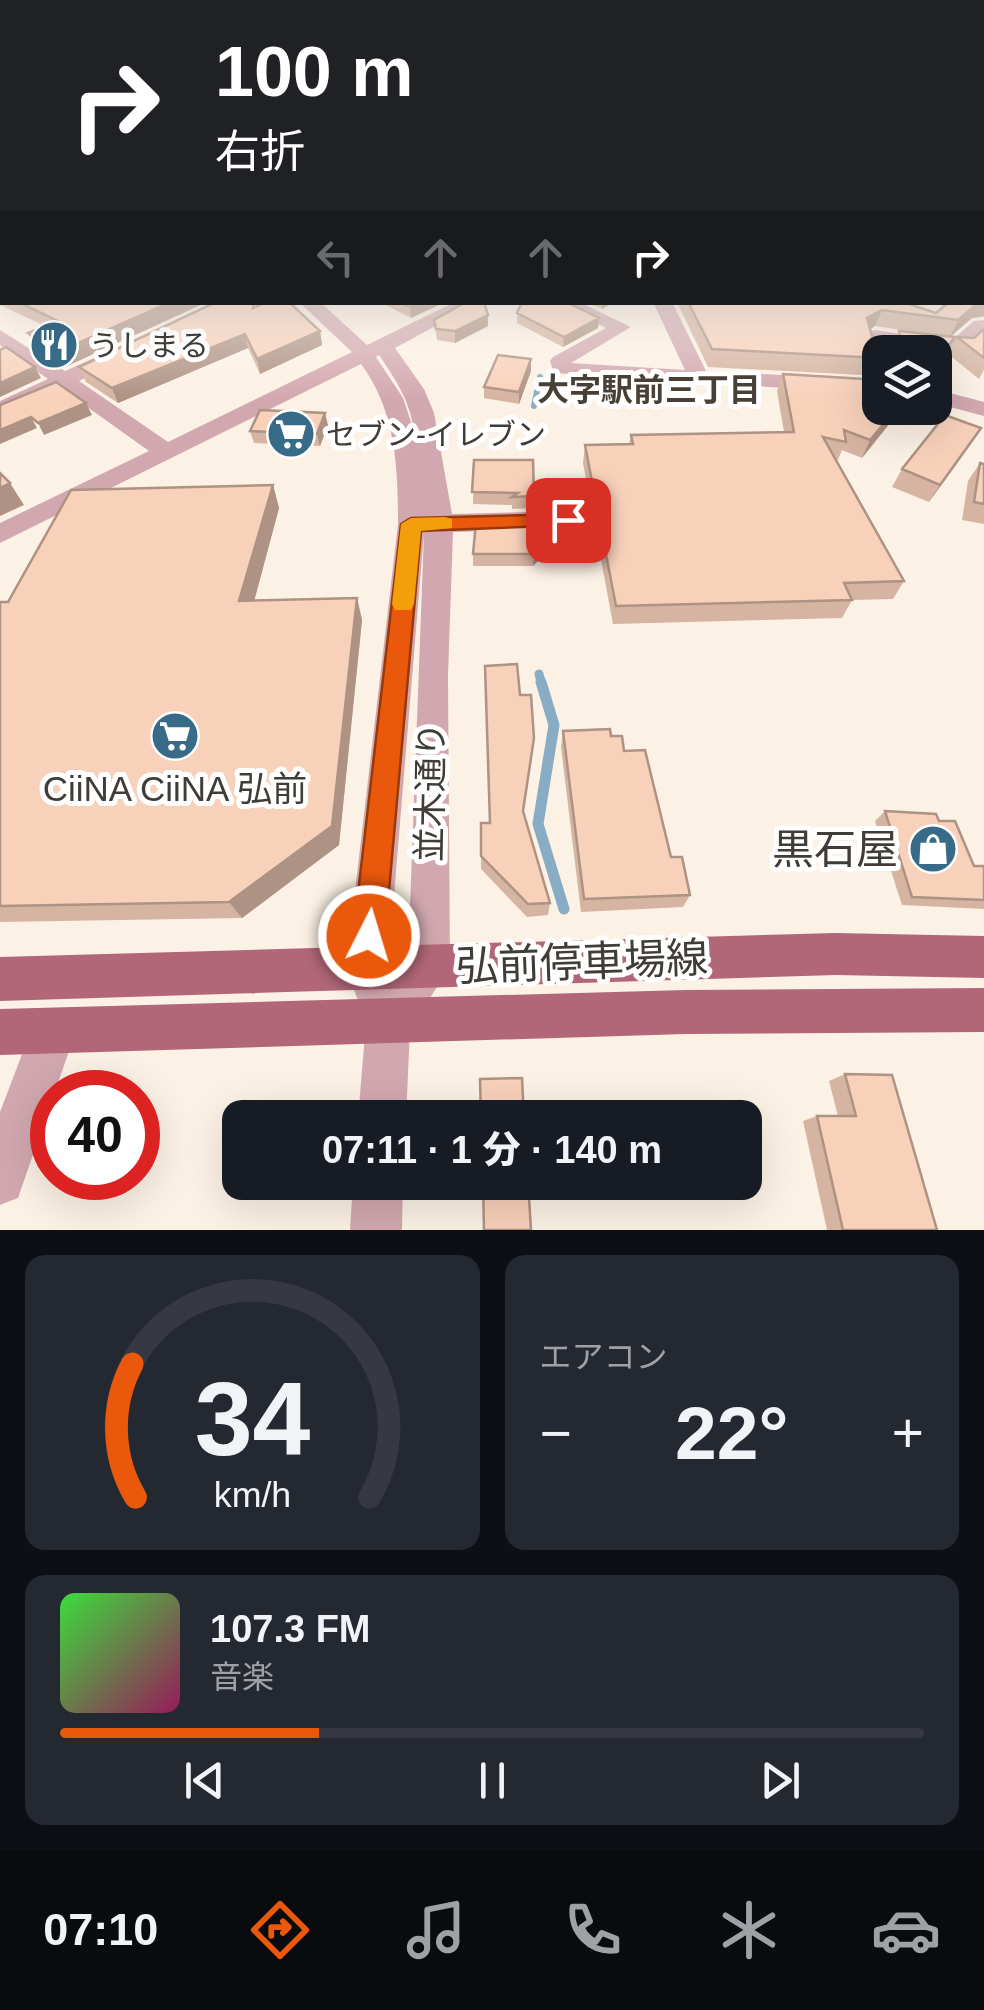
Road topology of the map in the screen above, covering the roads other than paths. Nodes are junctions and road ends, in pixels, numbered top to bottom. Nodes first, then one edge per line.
1 (312, 305) edge
2 (335, 305) edge
3 (465, 305) edge
4 (585, 305) edge
5 (646, 313) edge
6 (981, 325) edge
7 (0, 336) edge
8 (133, 348) edge
9 (952, 348) edge
10 (375, 350) junction
11 (698, 375) junction
12 (66, 378) junction
13 (862, 386) edge
14 (952, 400) edge
15 (984, 408) edge
16 (0, 409) edge
17 (167, 452) junction
18 (568, 520) dead end
19 (426, 524) junction
20 (0, 534) edge
21 (984, 957) edge
22 (429, 967) junction
23 (366, 968) junction
24 (0, 979) edge
25 (984, 1010) edge
26 (388, 1022) junction
27 (54, 1031) junction
28 (0, 1032) edge
29 (383, 1100) edge
30 (0, 1180) edge
31 (377, 1200) edge
32 (376, 1230) edge

1 - 10 street, 並木通り
2 - 10 street, 並木通り
3 - 10 street
4 - 5 street
5 - 11 street
5 - 11 street
6 - 9 street
7 - 12 street
8 - 12 street
10 - 17 street
10 - 19 street, 並木通り
11 - 13 street
12 - 16 street
12 - 17 street
14 - 15 street
17 - 20 street
18 - 19 street
19 - 22 street, 並木通り
19 - 23 street, 並木通り
21 - 22 main road, 弘前停車場線
22 - 23 main road, 弘前停車場線
22 - 26 street
23 - 24 main road, 弘前停車場線
23 - 26 street, 並木通り
25 - 26 main road, 弘前停車場線
26 - 27 main road, 弘前停車場線
26 - 29 street
27 - 28 main road, 弘前停車場線
27 - 30 street
31 - 32 street

